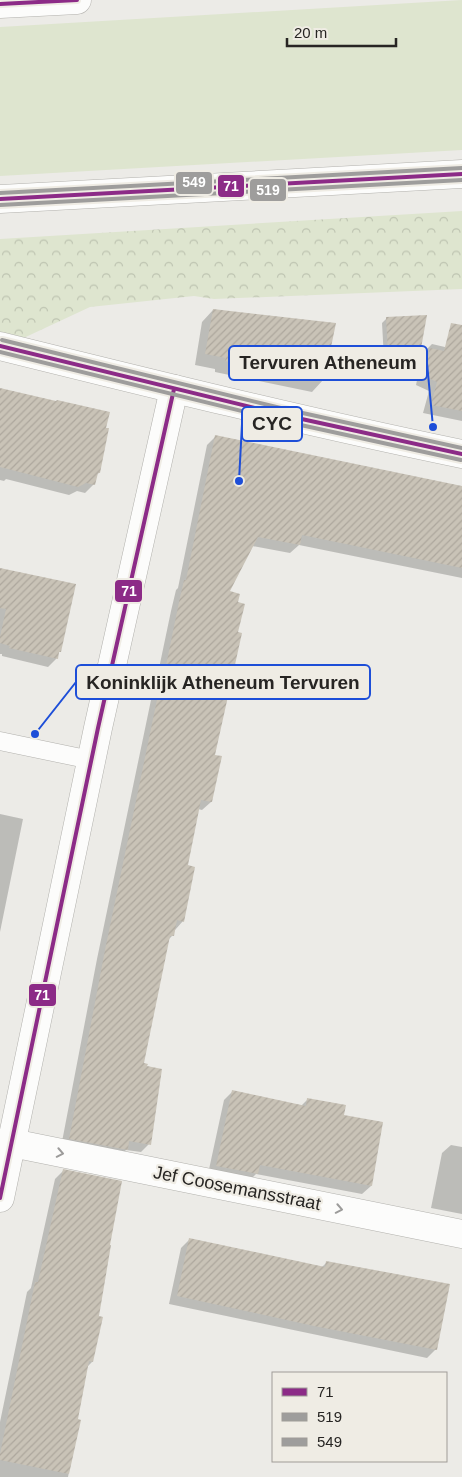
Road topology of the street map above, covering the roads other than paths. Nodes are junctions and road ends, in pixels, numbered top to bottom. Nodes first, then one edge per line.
1 (77, 0) edge
2 (0, 4) edge
3 (462, 174) edge
4 (0, 199) edge
5 (0, 346) edge
6 (174, 389) junction
7 (462, 454) edge
8 (0, 741) edge
9 (91, 760) junction
10 (12, 1143) junction
11 (0, 1198) edge
12 (462, 1234) edge

1 - 2 street
3 - 4 street
5 - 6 street
6 - 7 street
6 - 9 street
8 - 9 lane
9 - 10 street
10 - 11 street
10 -> 12 street, Jef Coosemansstraat

